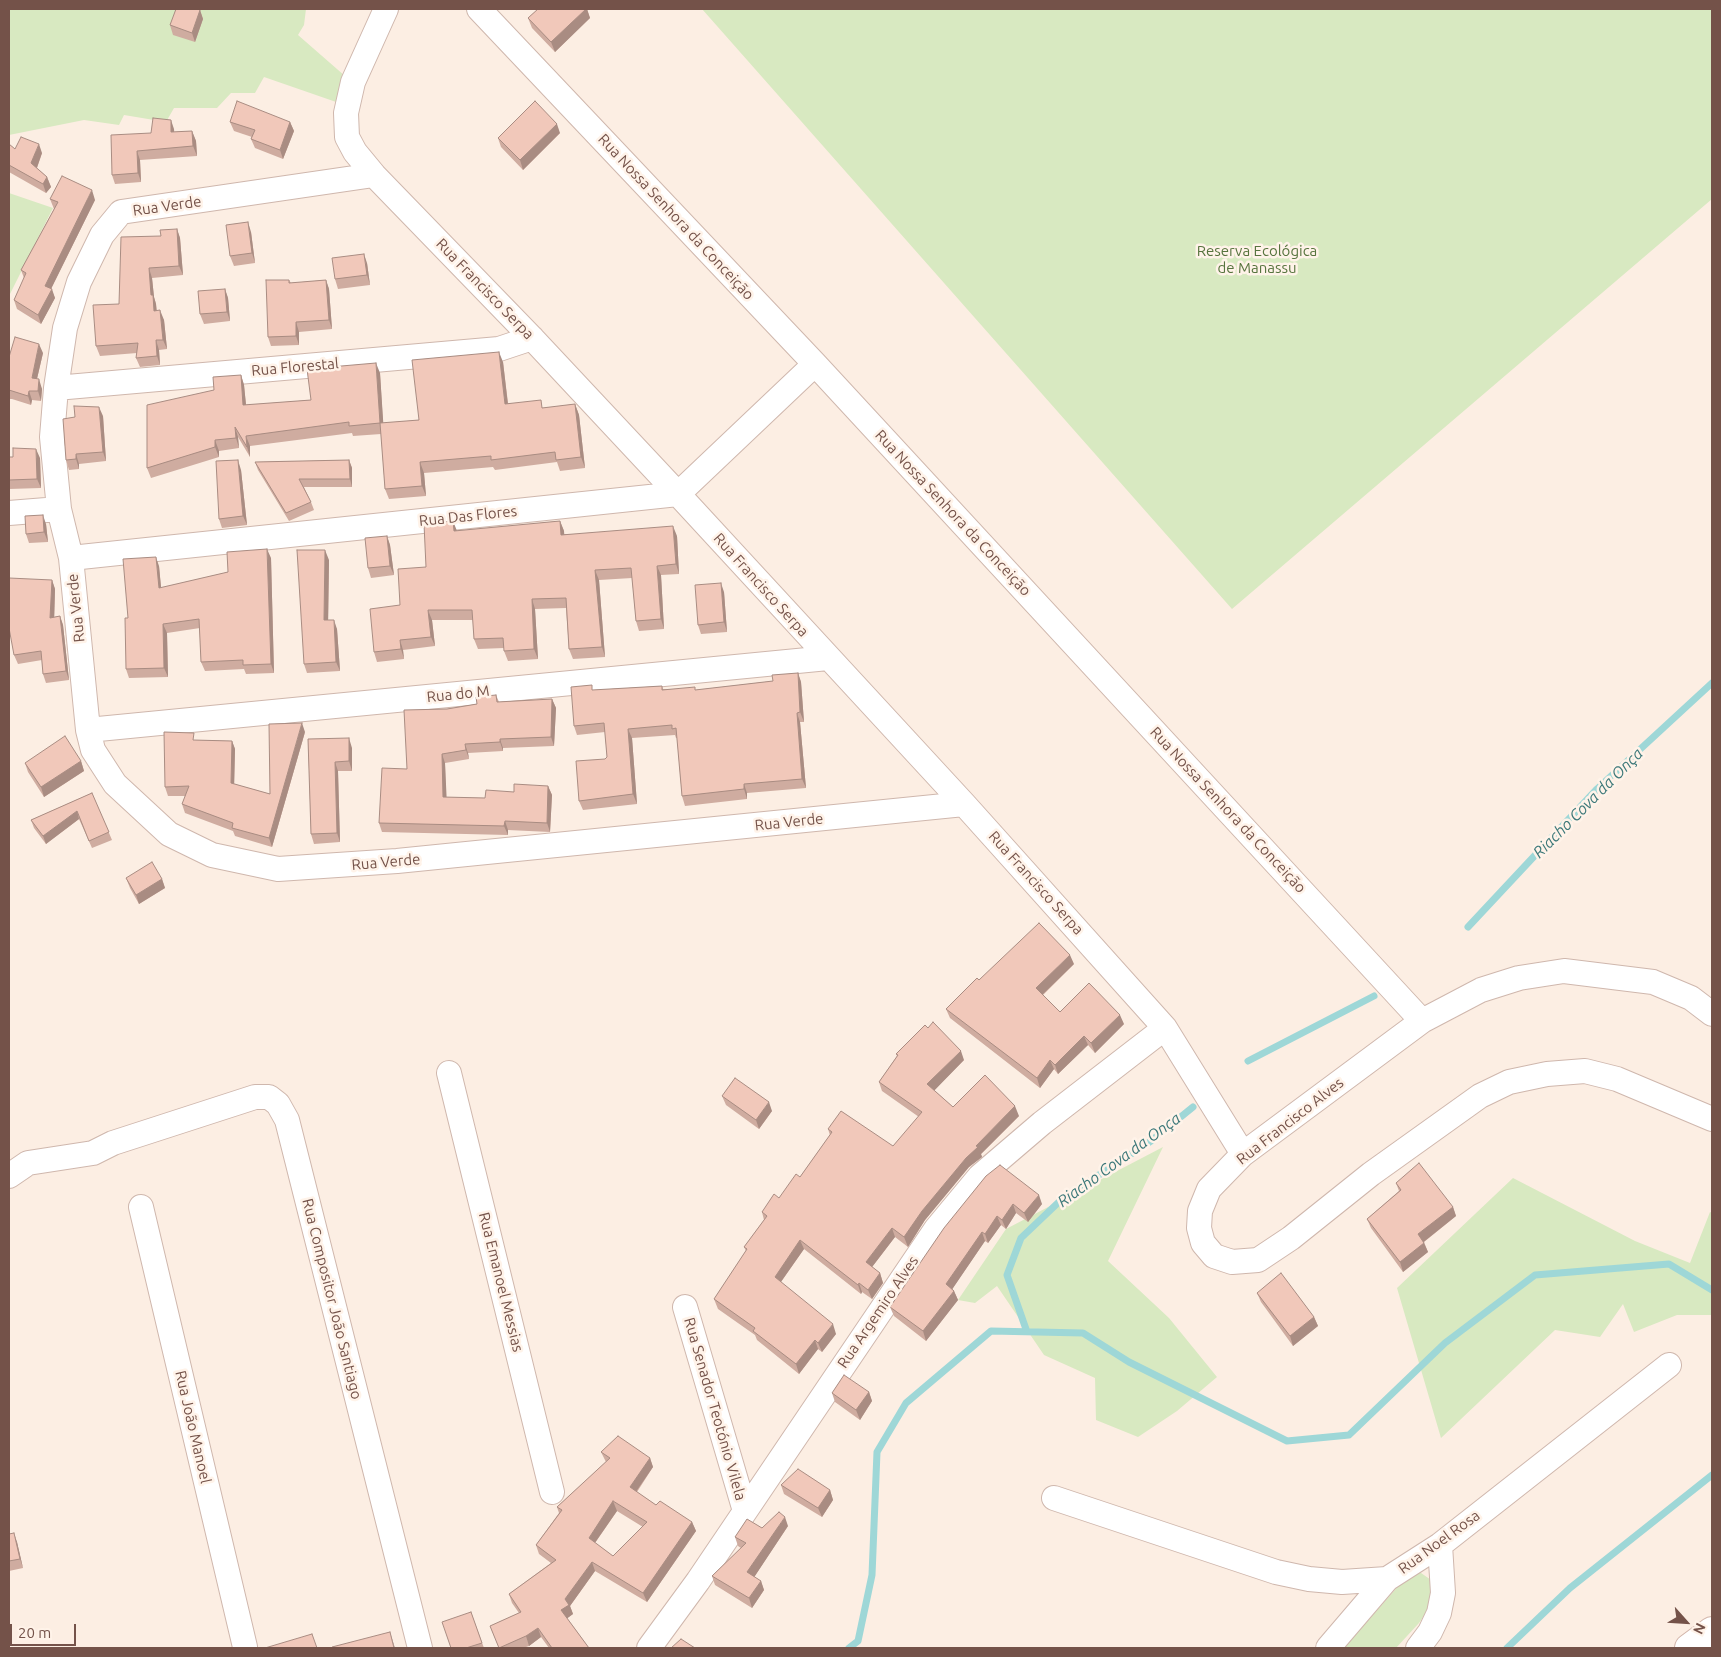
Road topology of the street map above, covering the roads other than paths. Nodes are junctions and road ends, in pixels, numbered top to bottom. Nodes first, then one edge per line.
1 (386, 9) edge
2 (479, 9) edge
3 (374, 175) junction
4 (532, 338) junction
5 (815, 364) junction
6 (56, 388) junction
7 (678, 494) junction
8 (60, 509) junction
9 (9, 513) edge
10 (70, 558) junction
11 (828, 658) junction
12 (88, 730) junction
13 (964, 804) junction
14 (1712, 1014) edge
15 (1422, 1021) junction
16 (1165, 1028) junction
17 (449, 1073) dead end
18 (1712, 1119) edge
19 (1243, 1154) junction
20 (9, 1176) edge
21 (141, 1207) dead end
22 (685, 1307) dead end
23 (1669, 1365) dead end
24 (552, 1492) dead end
25 (1054, 1498) dead end
26 (745, 1511) junction
27 (1440, 1544) junction
28 (1387, 1579) junction
29 (1712, 1631) edge
30 (245, 1647) dead end
31 (420, 1648) edge
32 (649, 1648) edge
33 (1328, 1648) edge
34 (1418, 1648) edge
35 (1689, 1648) edge

1 - 3 street, Rua Francisco Serpa
2 - 5 street, Rua Nossa Senhora da Conceição
3 - 4 street, Rua Francisco Serpa
3 - 6 street, Rua Verde
4 - 6 street, Rua Florestal
4 - 7 street, Rua Francisco Serpa
5 - 7 street
5 - 15 street, Rua Nossa Senhora da Conceição
6 - 8 street, Rua Verde
7 - 10 street, Rua Das Flores
7 - 11 street, Rua Francisco Serpa
8 - 9 street
8 - 10 street, Rua Verde
10 - 12 street, Rua Verde
11 - 12 street, Rua do M
11 - 13 street, Rua Francisco Serpa
12 - 13 street, Rua Verde
13 - 16 street, Rua Francisco Serpa
14 - 15 street, Rua Francisco Alves
15 - 19 street, Rua Francisco Alves
16 - 19 street, Rua Francisco Serpa
16 - 26 street, Rua Argemiro Alves
17 - 24 street, Rua Emanoel Messias
18 - 19 street, Rua Francisco Alves
20 - 31 street, Rua Compositor João Santiago
21 - 30 street, Rua João Manoel
22 - 26 street, Rua Senador Teotónio Vilela
23 - 27 street, Rua Noel Rosa
25 - 28 street, Rua Noel Rosa
26 - 32 street, Rua Argemiro Alves
27 - 28 street, Rua Noel Rosa
27 - 34 street
28 - 33 street
29 - 35 street

